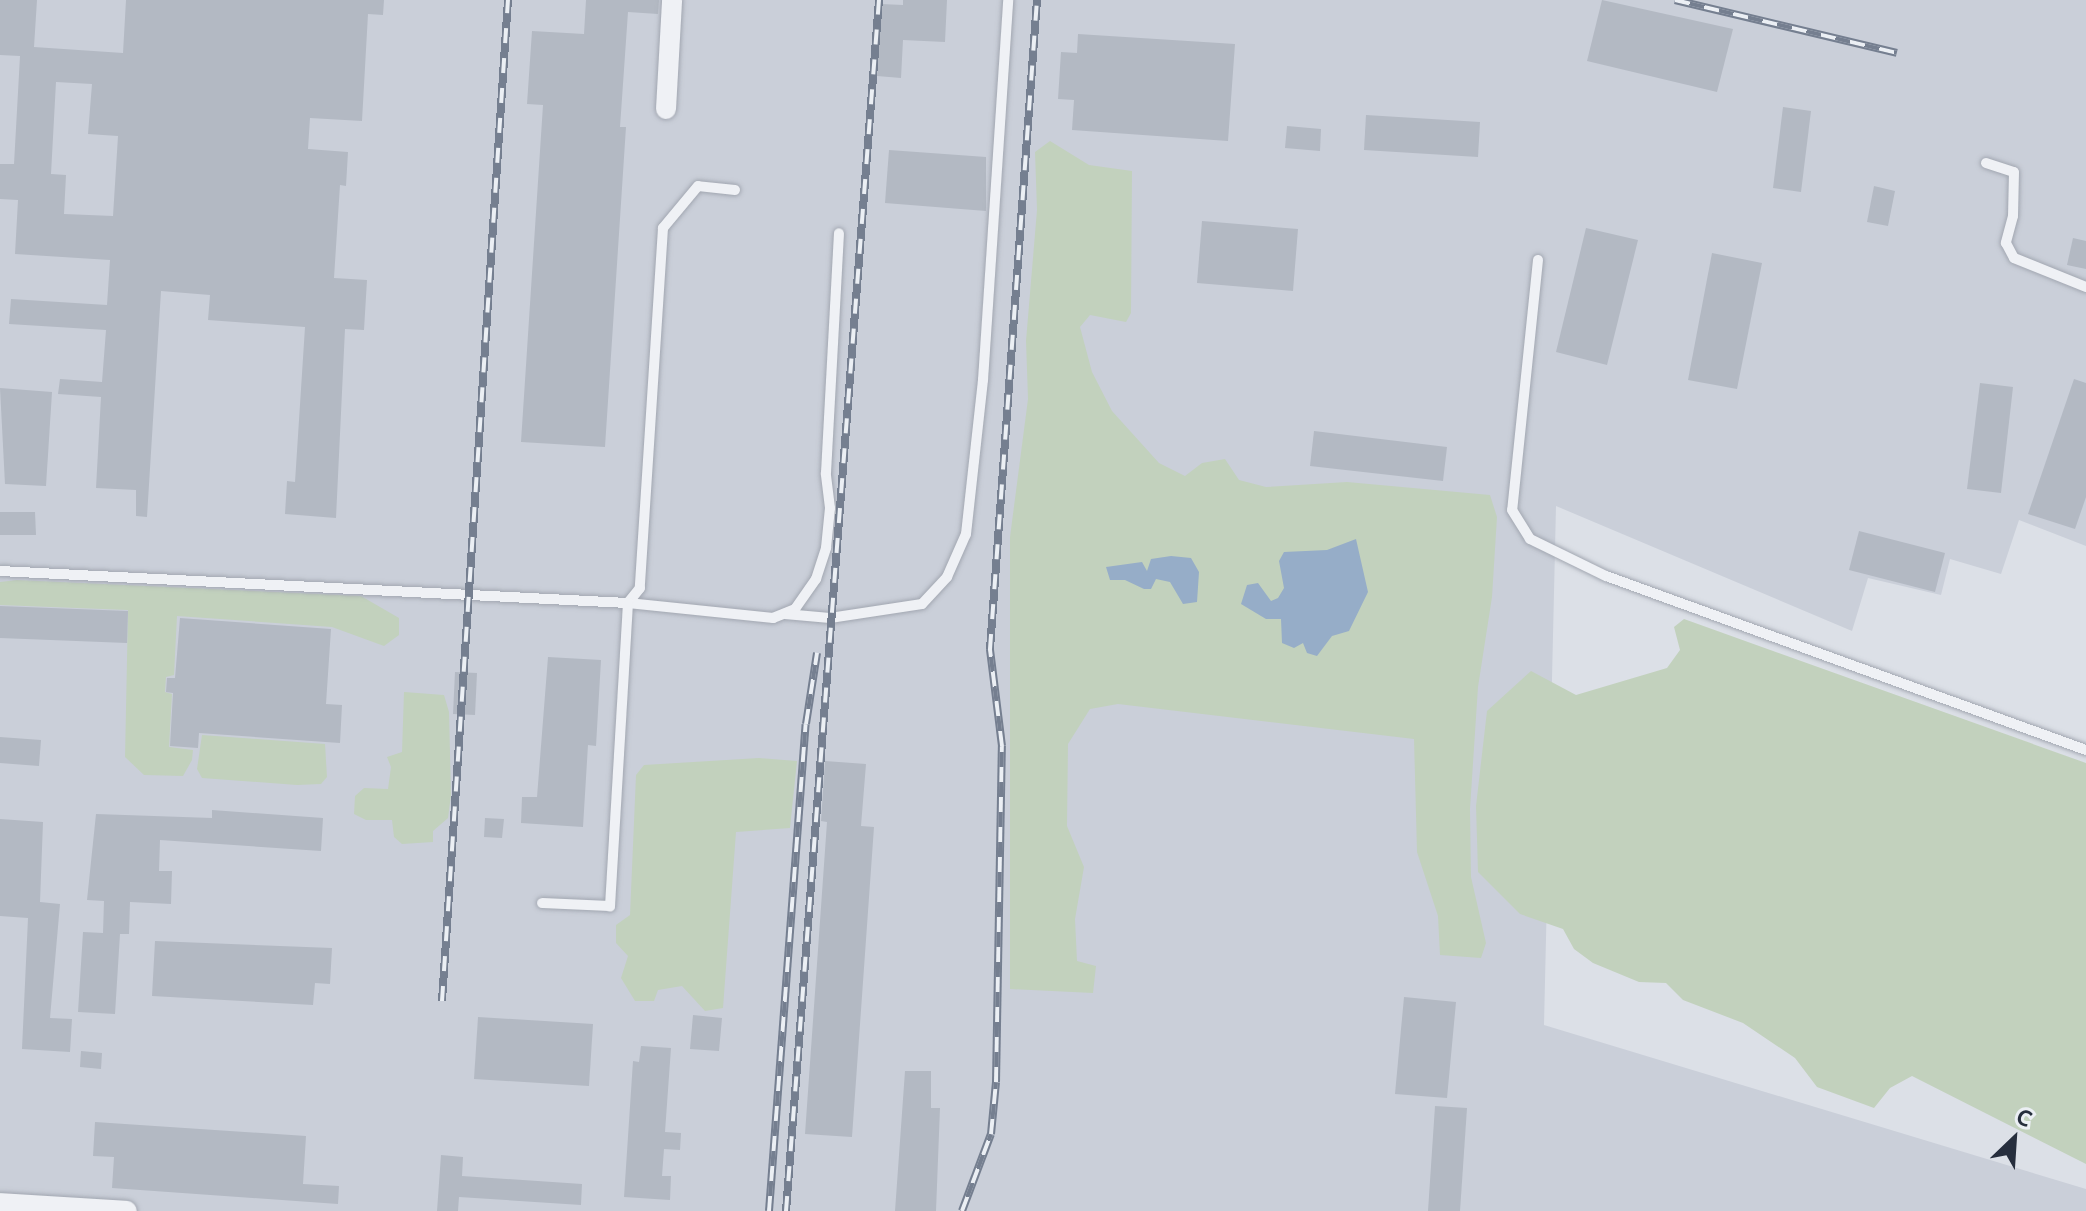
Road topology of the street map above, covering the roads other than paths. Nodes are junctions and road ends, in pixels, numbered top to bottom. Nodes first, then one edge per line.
1 (672, 0) edge
2 (1008, 0) edge
3 (666, 109) dead end
4 (1986, 163) dead end
5 (735, 190) dead end
6 (839, 233) dead end
7 (1538, 260) dead end
8 (2086, 287) edge
9 (0, 571) edge
10 (628, 603) junction
11 (783, 614) junction
12 (2086, 750) edge
13 (542, 903) dead end
14 (0, 1203) edge
15 (127, 1211) edge

1 - 3 street
2 - 11 lane
4 - 8 lane
5 - 10 lane
6 - 11 lane
7 - 12 lane
9 - 10 lane
10 - 11 lane
10 - 13 lane
14 - 15 street

